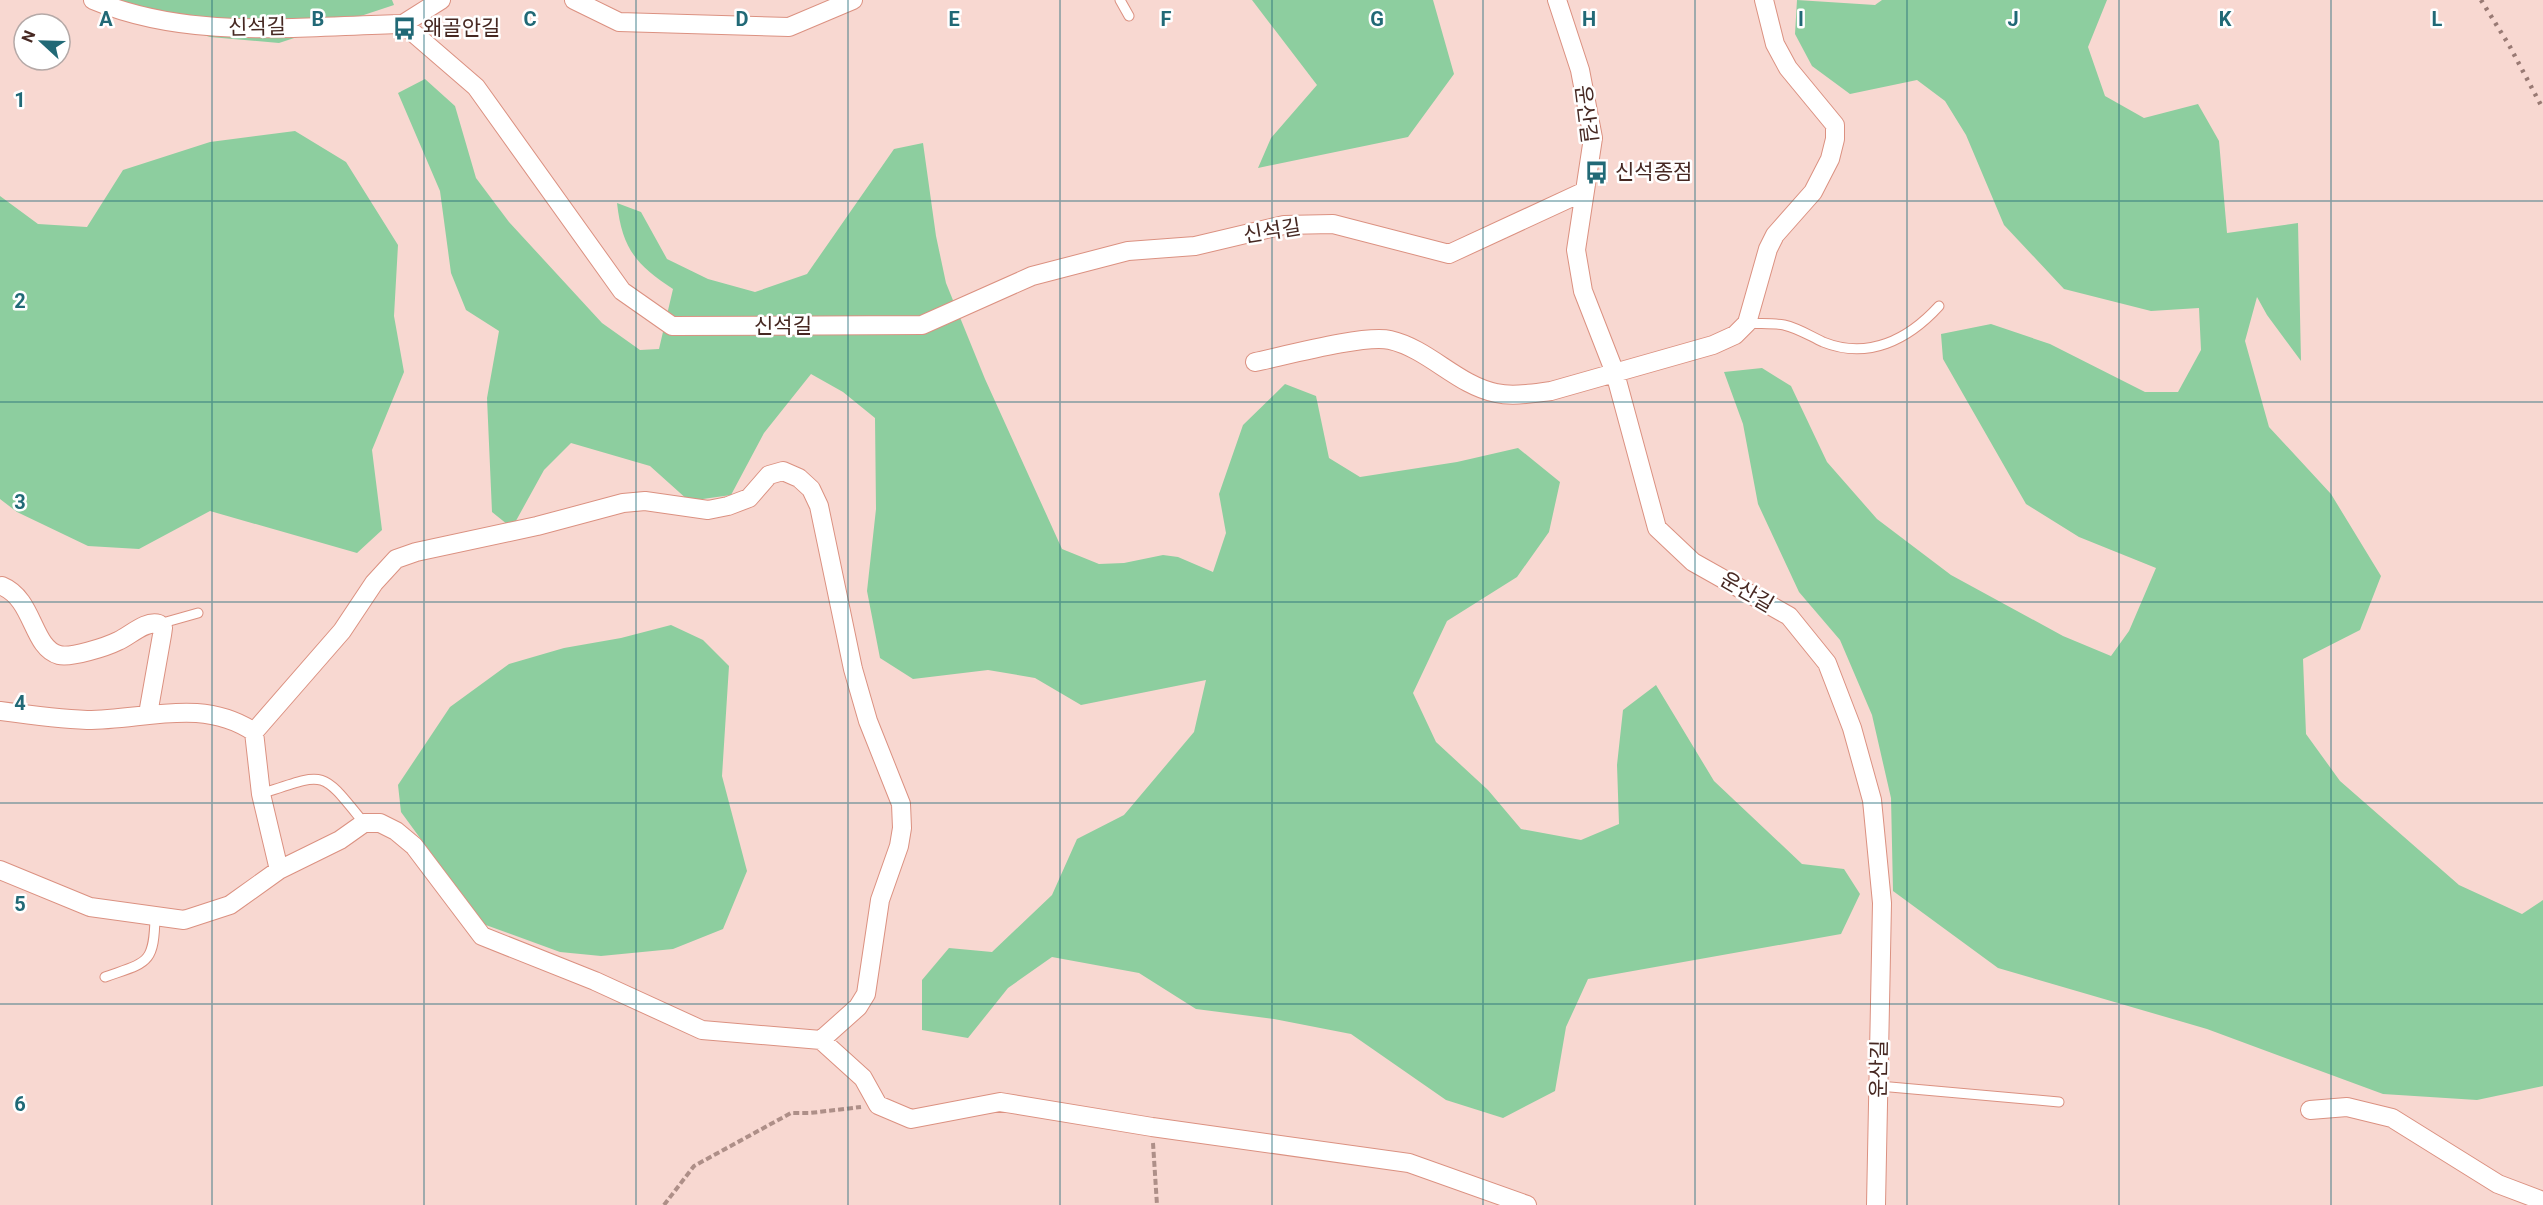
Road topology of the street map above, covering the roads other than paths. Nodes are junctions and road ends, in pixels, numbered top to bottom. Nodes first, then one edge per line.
1 (93, 0) edge
2 (441, 0) edge
3 (574, 0) edge
4 (853, 0) edge
5 (1120, 0) edge
6 (1557, 0) edge
7 (1764, 0) edge
8 (1130, 16) dead end
9 (403, 24) junction
10 (1583, 192) junction
11 (1939, 306) dead end
12 (1747, 323) junction
13 (1255, 362) dead end
14 (1615, 373) junction
15 (2, 586) dead end
16 (198, 613) dead end
17 (159, 624) junction
18 (0, 711) edge
19 (148, 714) junction
20 (254, 732) junction
21 (261, 794) junction
22 (364, 823) junction
23 (0, 870) edge
24 (279, 870) junction
25 (155, 917) junction
26 (105, 977) dead end
27 (820, 1040) junction
28 (1879, 1086) junction
29 (2059, 1102) dead end
30 (2310, 1110) dead end
31 (2543, 1201) edge
32 (1527, 1205) edge
33 (1876, 1205) edge

1 - 9 street, 신석길
2 - 9 street
3 - 4 street
5 - 8 lane
6 - 10 street, 운산길
7 - 12 street
9 - 10 street, 신석길
10 - 14 street, 운산길
11 - 12 lane
12 - 14 street
13 - 14 street
14 - 28 street, 운산길
15 - 17 street
16 - 17 lane
17 - 19 street
18 - 19 street
19 - 20 street
20 - 21 street
20 - 27 street
21 - 22 lane
21 - 24 street
22 - 24 street
22 - 27 street
23 - 25 street
24 - 25 street
25 - 26 lane
27 - 32 street
28 - 29 lane
28 - 33 street, 운산길
30 - 31 street

